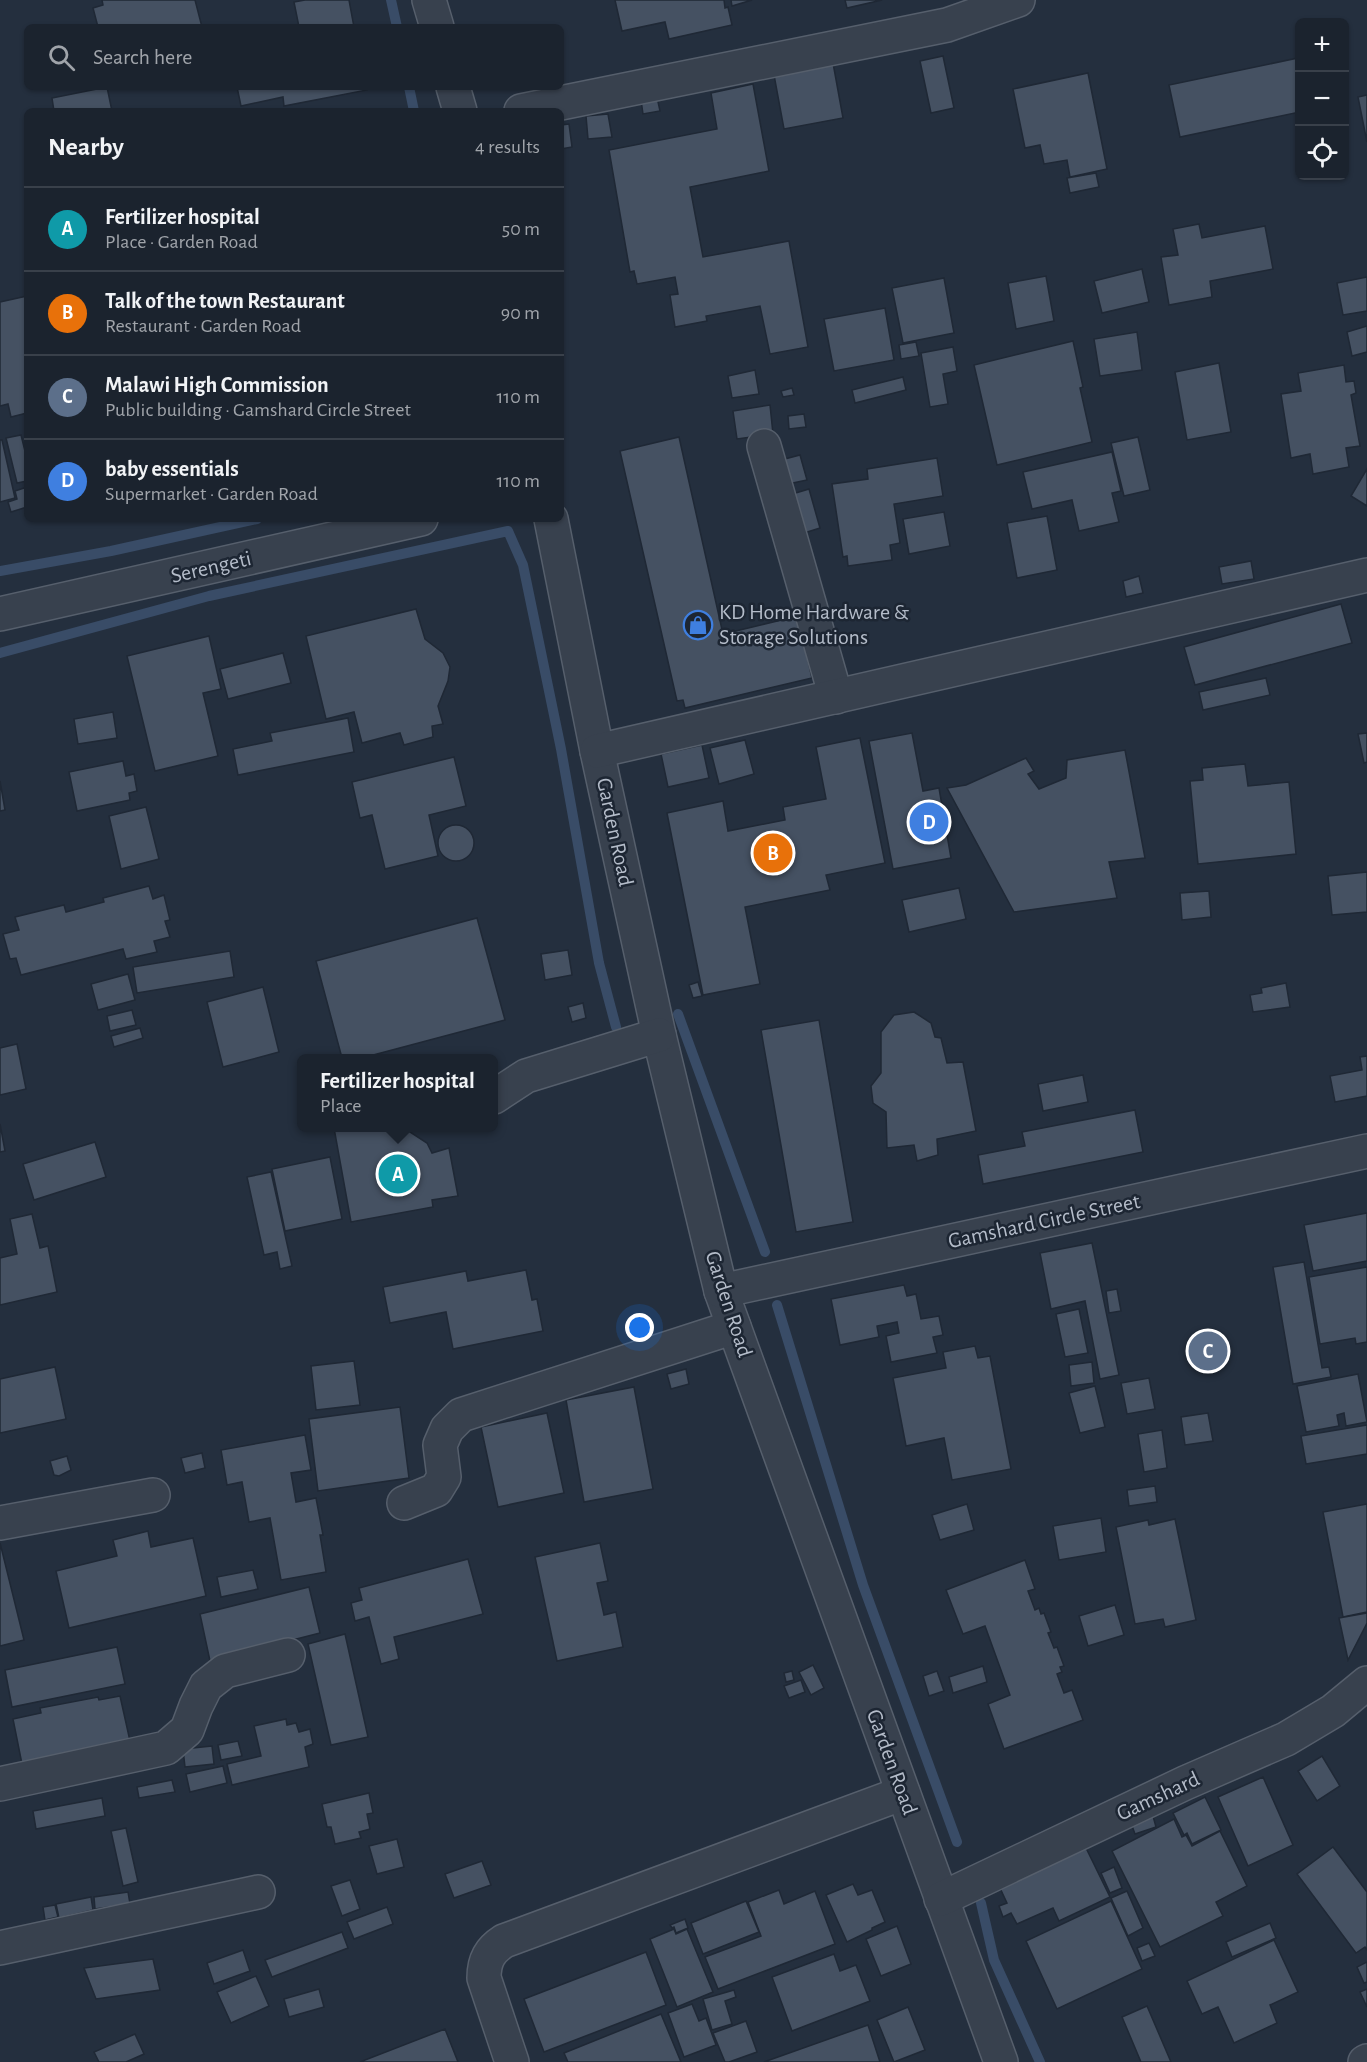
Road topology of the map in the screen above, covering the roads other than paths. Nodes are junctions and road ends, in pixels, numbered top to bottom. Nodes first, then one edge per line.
1 (1018, 0) edge
2 (454, 90) edge
3 (459, 108) edge
4 (535, 108) edge
5 (764, 446) dead end
6 (408, 522) edge
7 (552, 522) edge
8 (1367, 576) edge
9 (0, 614) edge
10 (836, 697) junction
11 (597, 751) junction
12 (659, 1035) junction
13 (498, 1094) edge
14 (1367, 1151) edge
15 (721, 1291) junction
16 (734, 1327) junction
17 (153, 1495) dead end
18 (404, 1503) dead end
19 (0, 1523) edge
20 (288, 1655) dead end
21 (1367, 1683) edge
22 (0, 1784) edge
23 (903, 1793) junction
24 (258, 1892) dead end
25 (941, 1899) junction
26 (0, 1948) edge
27 (512, 2062) edge
28 (1001, 2062) edge

1 - 4 street
2 - 3 street
5 - 10 street
6 - 9 street, Serengeti
7 - 11 street, Garden Road
8 - 10 street
10 - 11 street
11 - 12 street, Garden Road
12 - 13 street
12 - 15 street, Garden Road
14 - 15 street, Gamshard Circle Street
15 - 16 street, Garden Road
16 - 18 street
16 - 23 street, Garden Road
17 - 19 street
20 - 22 street
21 - 25 street, Gamshard
23 - 25 street, Garden Road
23 - 27 street
24 - 26 street
25 - 28 street, Garden Road

